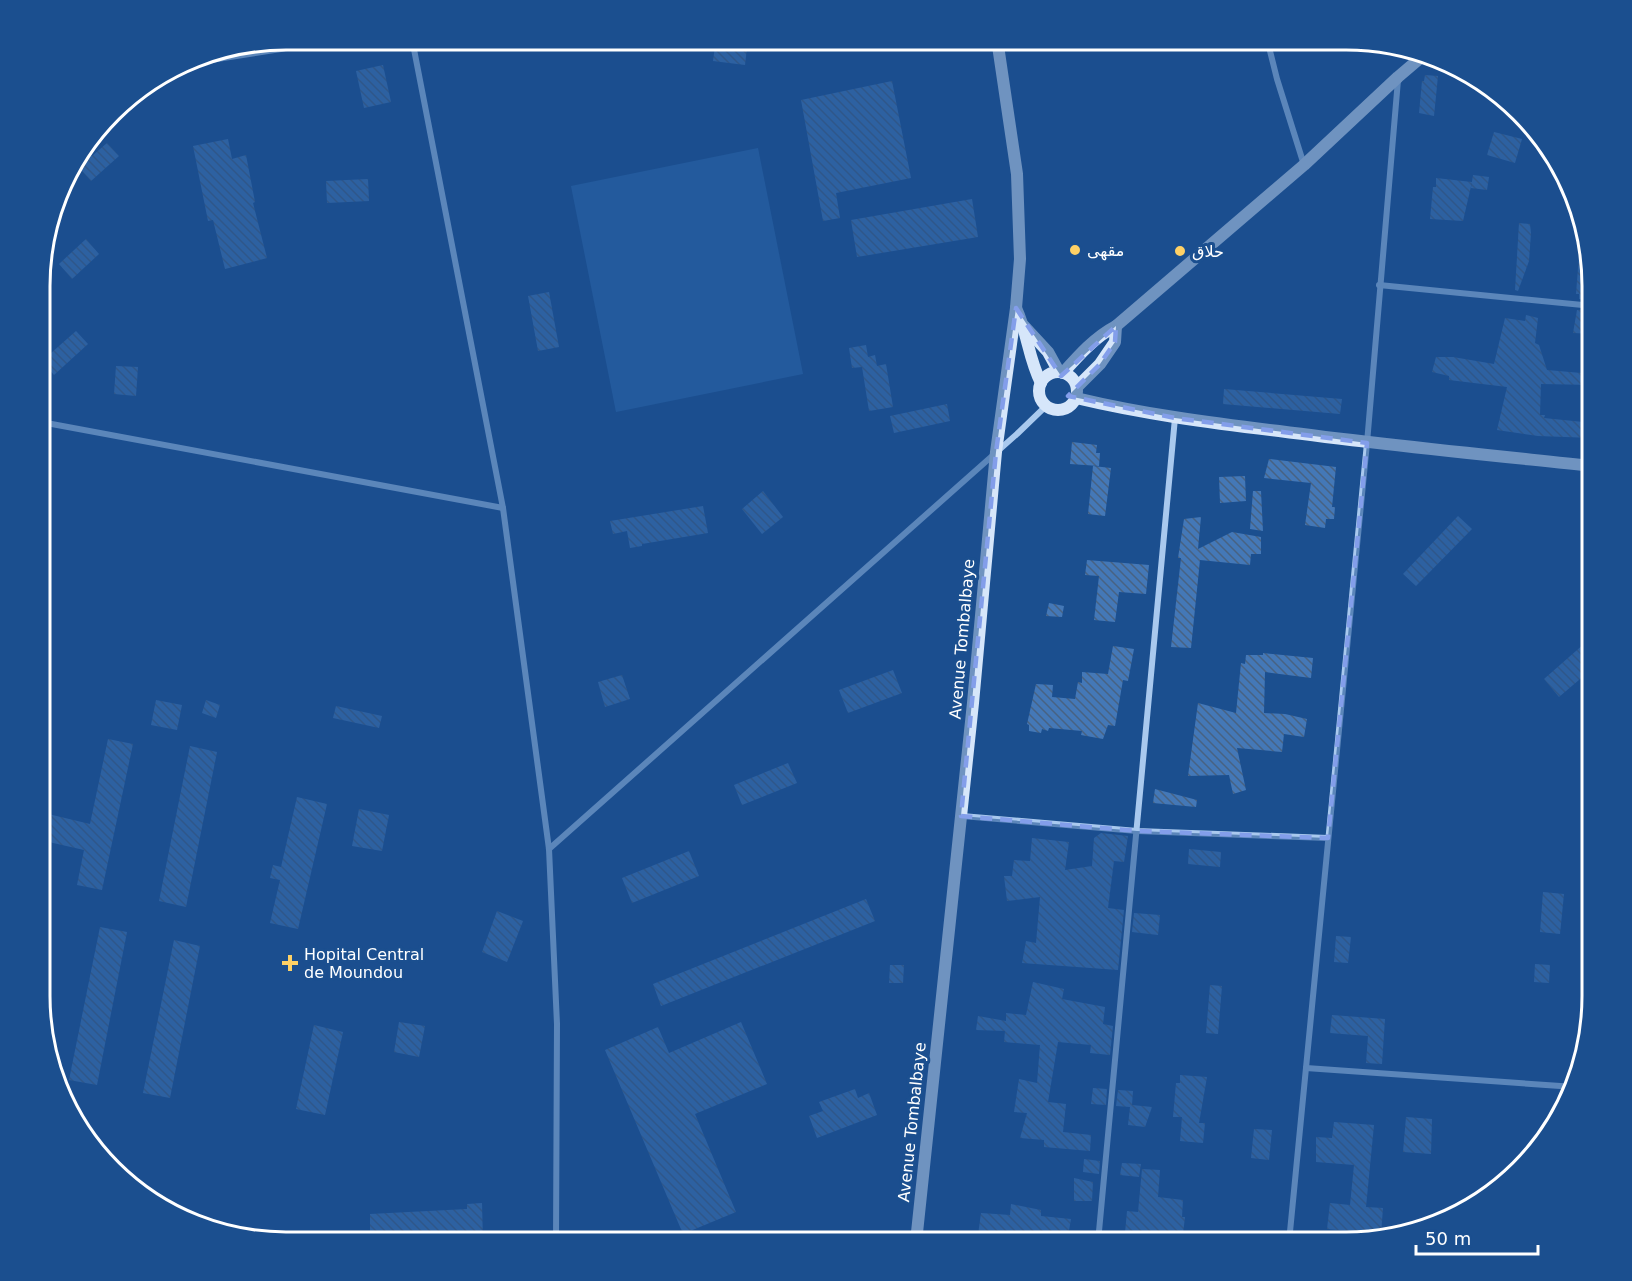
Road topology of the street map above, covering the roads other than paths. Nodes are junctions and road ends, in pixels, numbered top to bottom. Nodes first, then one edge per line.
1 (275, 50) edge
2 (414, 50) edge
3 (999, 50) edge
4 (1270, 50) edge
5 (227, 57) edge
6 (1417, 61) edge
7 (1398, 77) junction
8 (1304, 165) junction
9 (1379, 285) junction
10 (1582, 305) edge
11 (1016, 308) junction
12 (1024, 325) junction
13 (1116, 326) junction
14 (1061, 372) junction
15 (1041, 383) junction
16 (1076, 393) junction
17 (1046, 406) junction
18 (1175, 418) junction
19 (50, 424) edge
20 (1367, 443) junction
21 (996, 452) junction
22 (1582, 465) edge
23 (503, 508) junction
24 (961, 816) junction
25 (1137, 831) junction
26 (1328, 838) junction
27 (549, 849) junction
28 (1306, 1068) junction
29 (1565, 1086) edge
30 (556, 1232) edge
31 (917, 1232) edge
32 (1099, 1232) edge
33 (1290, 1232) edge

1 - 5 street
2 - 23 street
3 - 11 street, Avenue Tombalbaye
4 - 8 street
6 - 7 street
7 - 8 street
7 - 9 street
8 - 13 street
9 - 10 street
9 - 20 street
11 - 12 street
11 - 21 street, Avenue Tombalbaye
12 - 14 street
12 - 15 street
13 - 14 street
13 - 16 street
14 - 15 street
14 - 16 street
15 - 17 street
16 - 17 street
16 - 18 street
17 - 21 street
18 - 20 street
18 - 25 street
19 - 23 street
20 - 22 street
20 - 26 street
21 - 24 street, Avenue Tombalbaye
21 - 27 street
23 - 27 street
24 - 25 street
24 - 31 street, Avenue Tombalbaye
25 - 26 street
25 - 32 street
26 - 28 street
27 - 30 street
28 - 29 street
28 - 33 street

